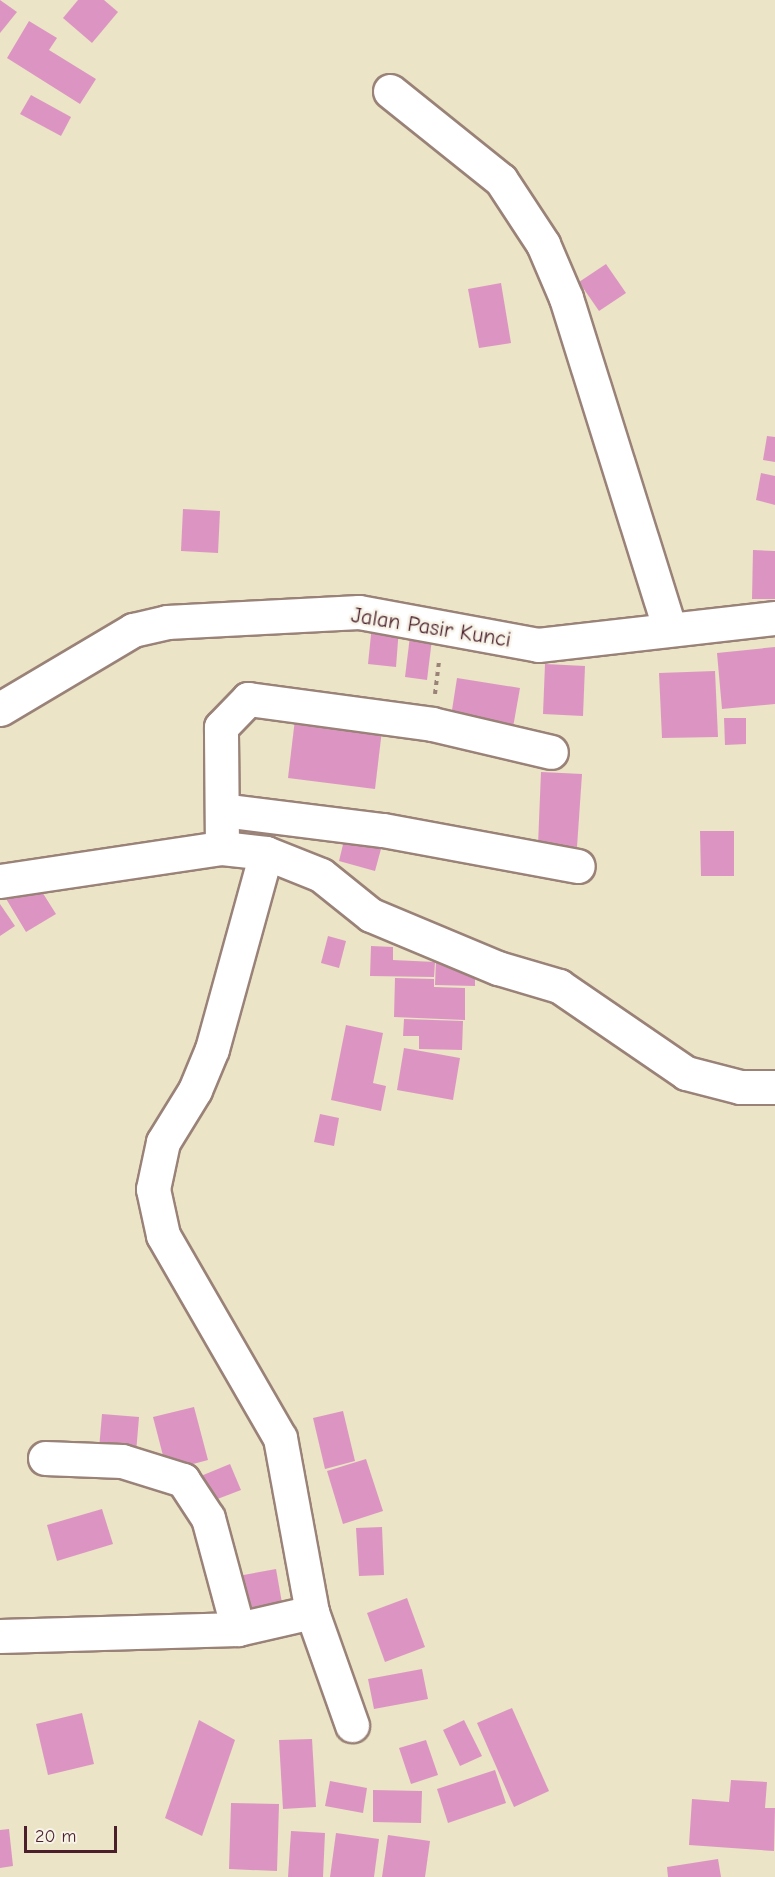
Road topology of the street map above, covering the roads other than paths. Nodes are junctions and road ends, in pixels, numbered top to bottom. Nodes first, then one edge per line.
1 (390, 91) dead end
2 (775, 618) edge
3 (669, 627) junction
4 (0, 709) edge
5 (551, 752) dead end
6 (222, 810) junction
7 (222, 848) junction
8 (266, 853) junction
9 (578, 866) dead end
10 (0, 881) edge
11 (775, 1087) edge
12 (45, 1458) dead end
13 (312, 1612) junction
14 (238, 1629) junction
15 (0, 1636) edge
16 (352, 1725) dead end

1 - 3 street
2 - 3 street, Jalan Pasir Kunci
3 - 4 street, Jalan Pasir Kunci
5 - 6 street
6 - 7 street
6 - 9 street
7 - 8 street
7 - 10 street
8 - 11 street
8 - 13 street
12 - 14 street
13 - 14 street
13 - 16 street
14 - 15 street

